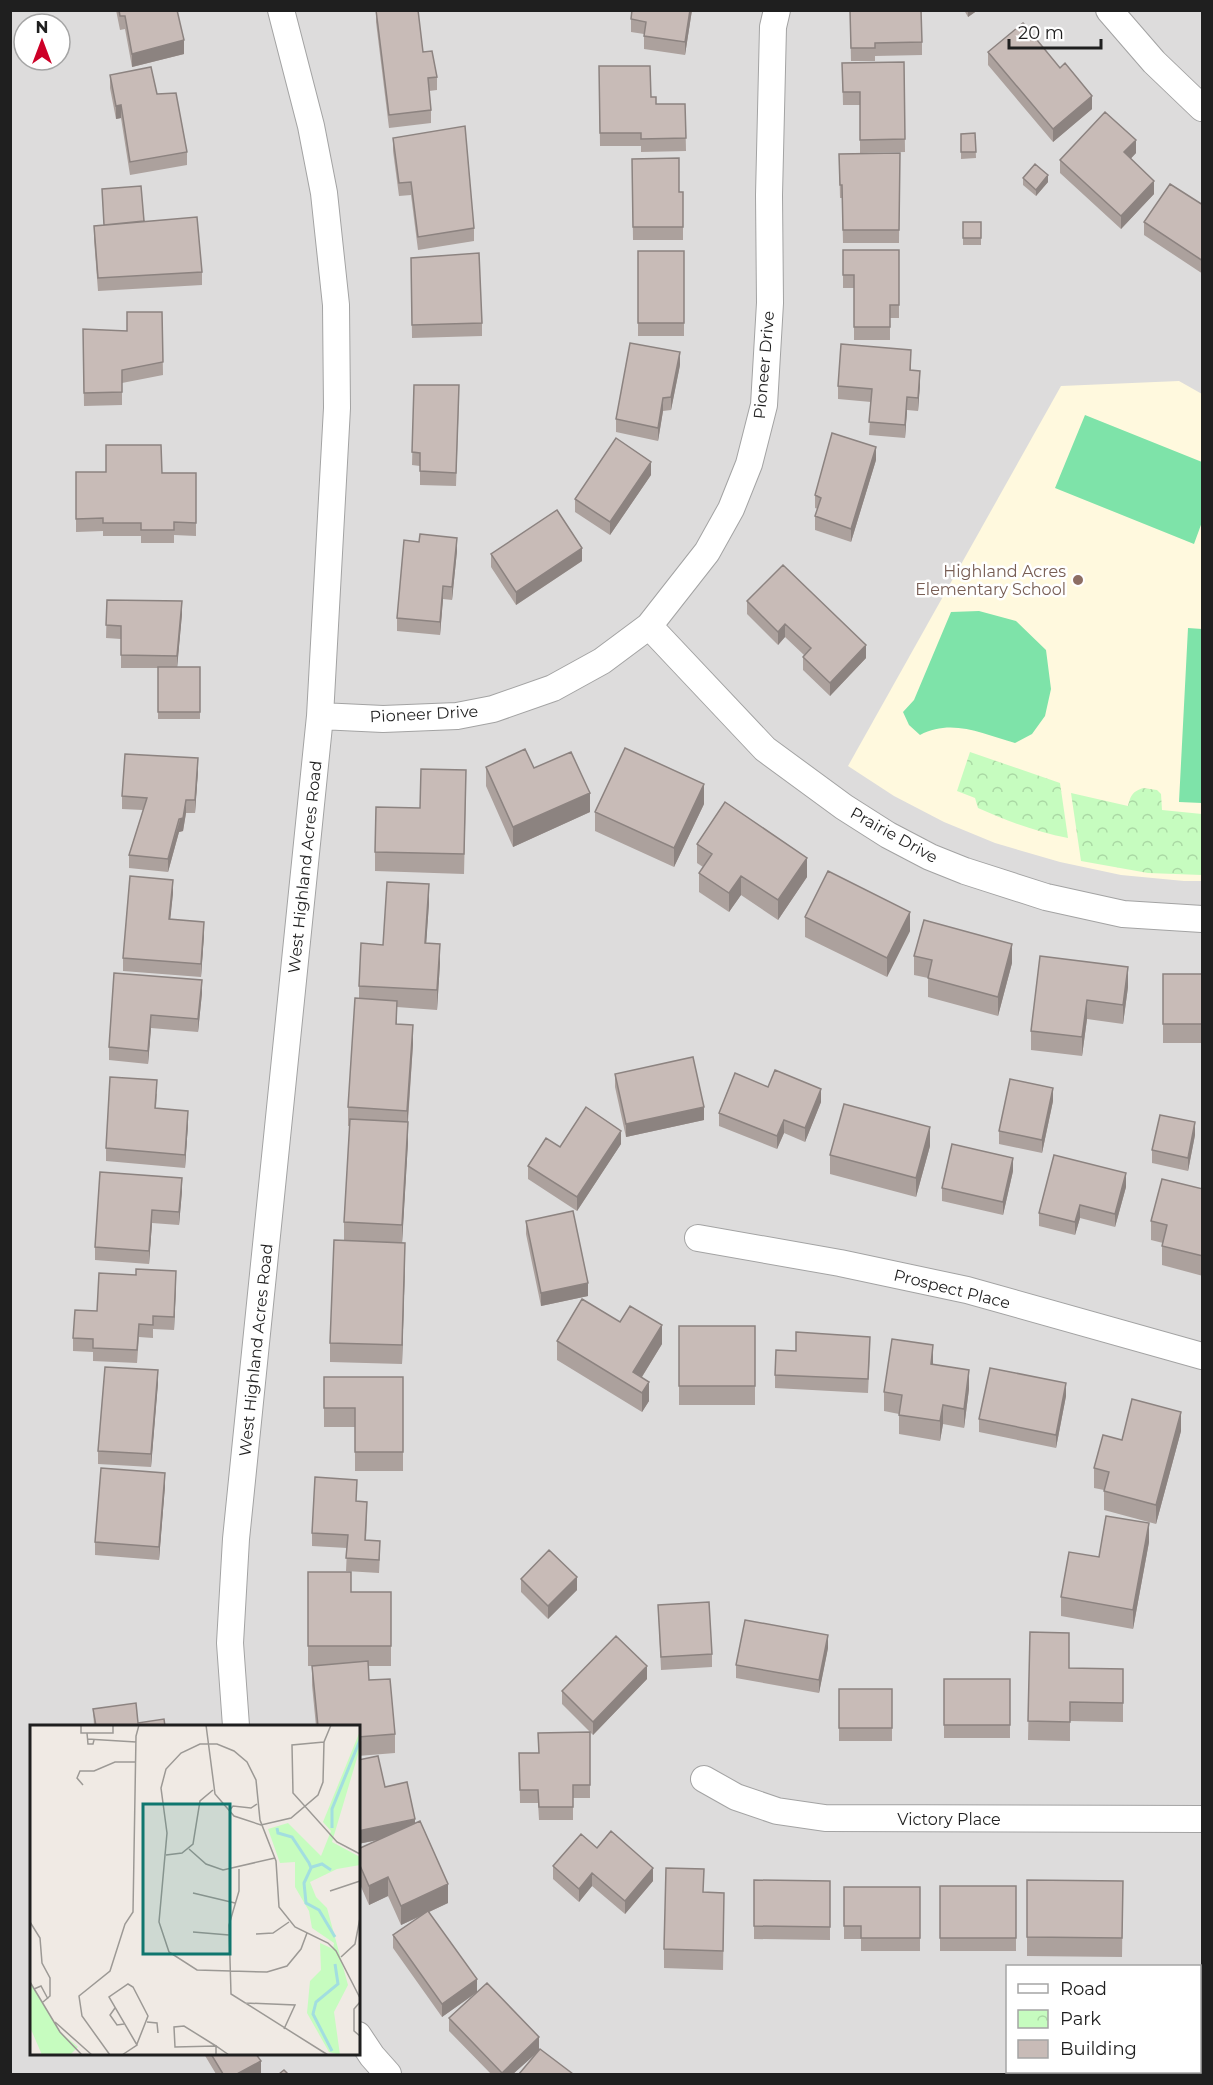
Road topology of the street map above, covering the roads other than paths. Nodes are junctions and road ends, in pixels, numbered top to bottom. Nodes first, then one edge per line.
1 (281, 10) edge
2 (777, 10) edge
3 (1109, 10) edge
4 (1203, 108) edge
5 (649, 626) junction
6 (320, 716) junction
7 (1203, 919) edge
8 (698, 1238) dead end
9 (1203, 1356) edge
10 (236, 1725) edge
11 (704, 1779) dead end
12 (1203, 1819) edge
13 (360, 2038) edge
14 (388, 2074) edge

1 - 6 street, West Highland Acres Road
2 - 5 street, Pioneer Drive
3 - 4 street
5 - 6 street, Pioneer Drive
5 - 7 street, Prairie Drive
6 - 10 street, West Highland Acres Road
8 - 9 street, Prospect Place
11 - 12 street, Victory Place
13 - 14 street

